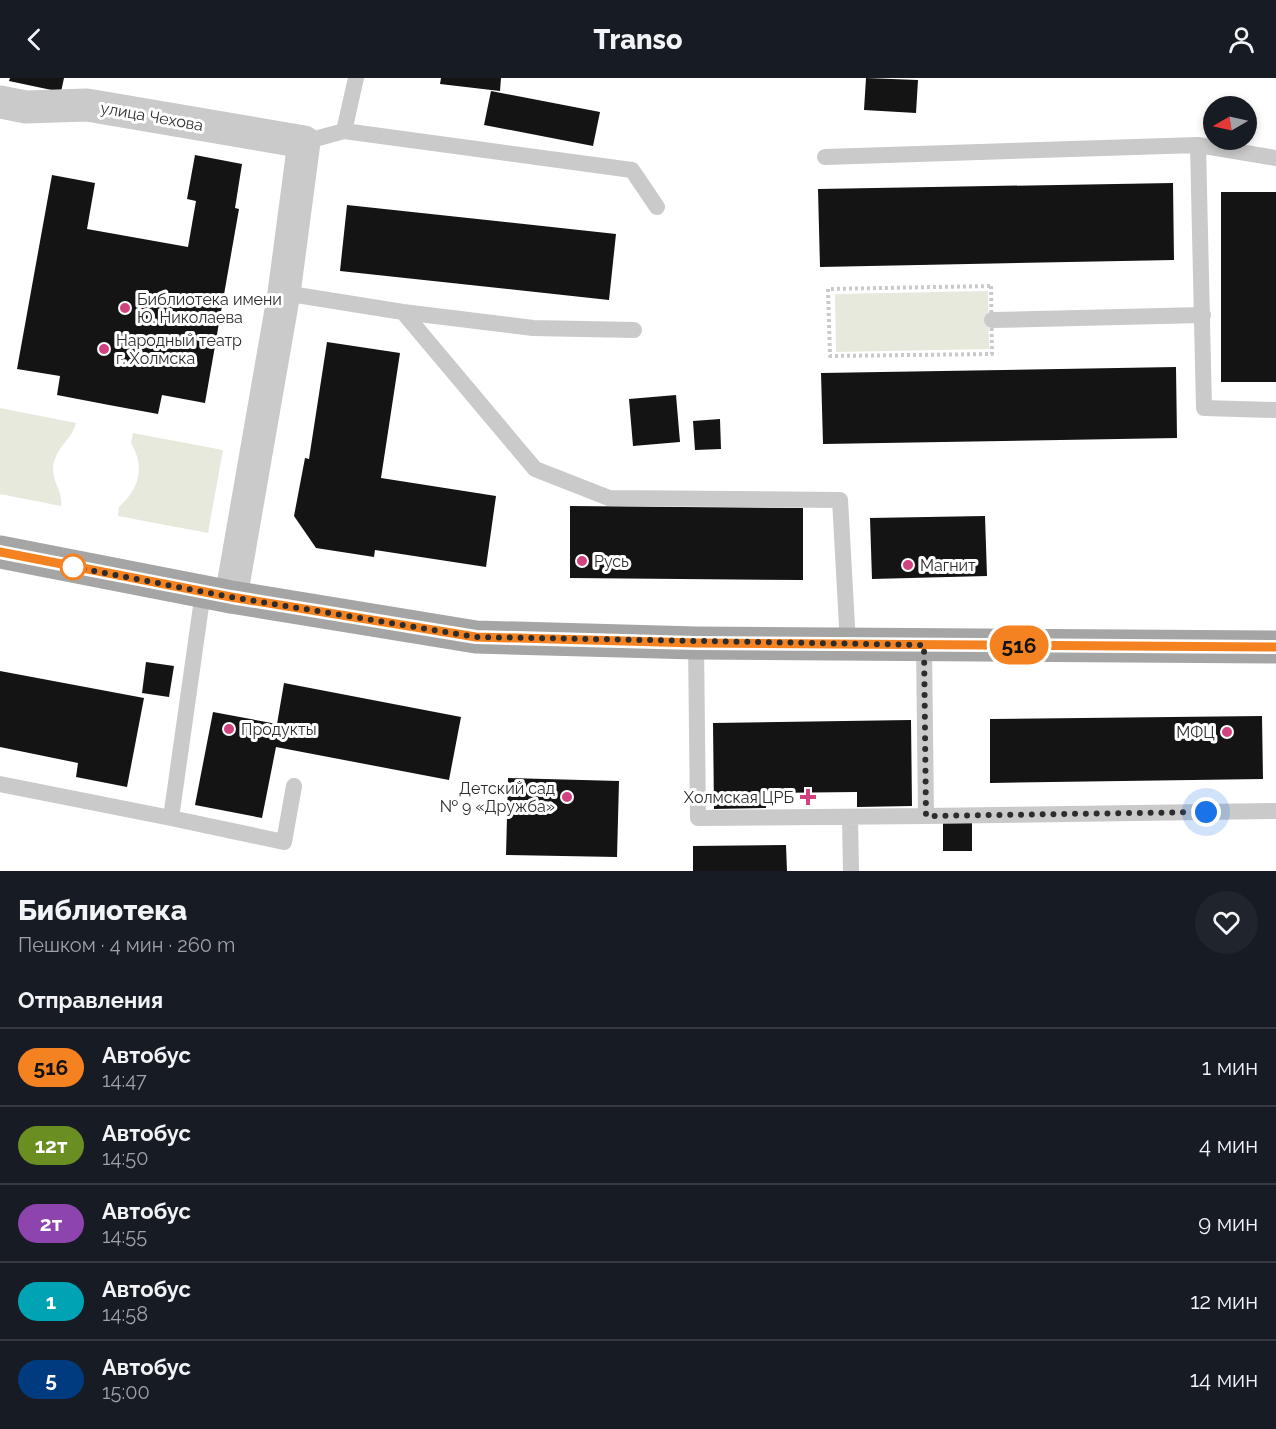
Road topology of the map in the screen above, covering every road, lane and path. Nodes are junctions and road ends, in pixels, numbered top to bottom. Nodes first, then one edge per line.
1 (357, 78) edge
2 (0, 105) edge
3 (344, 131) junction
4 (304, 142) junction
5 (1198, 145) junction
6 (825, 157) dead end
7 (1276, 158) edge
8 (657, 207) dead end
9 (284, 293) junction
10 (403, 312) junction
11 (1203, 315) junction
12 (992, 320) junction
13 (633, 330) dead end
14 (1276, 410) edge
15 (0, 552) edge
16 (217, 595) junction
17 (696, 643) junction
18 (848, 644) junction
19 (924, 645) junction
20 (1276, 647) edge
21 (0, 784) edge
22 (294, 786) dead end
23 (1276, 811) edge
24 (926, 816) junction
25 (850, 817) junction
26 (171, 818) junction
27 (851, 871) edge

1 - 3 lane
2 - 4 street, улица Чехова
3 - 4 lane
3 - 8 lane
4 - 9 street
5 - 6 lane
5 - 7 lane
5 - 11 lane
9 - 10 lane
9 - 16 street
10 - 13 lane
10 - 18 lane
11 - 12 lane
11 - 14 lane
12 - 12 path
15 - 16 main road
16 - 17 main road
16 - 26 lane
17 - 18 main road
17 - 25 lane
18 - 19 main road
19 - 20 main road
19 - 24 lane
21 - 26 lane
22 - 26 lane
23 - 24 lane
24 - 25 lane
25 - 27 lane

